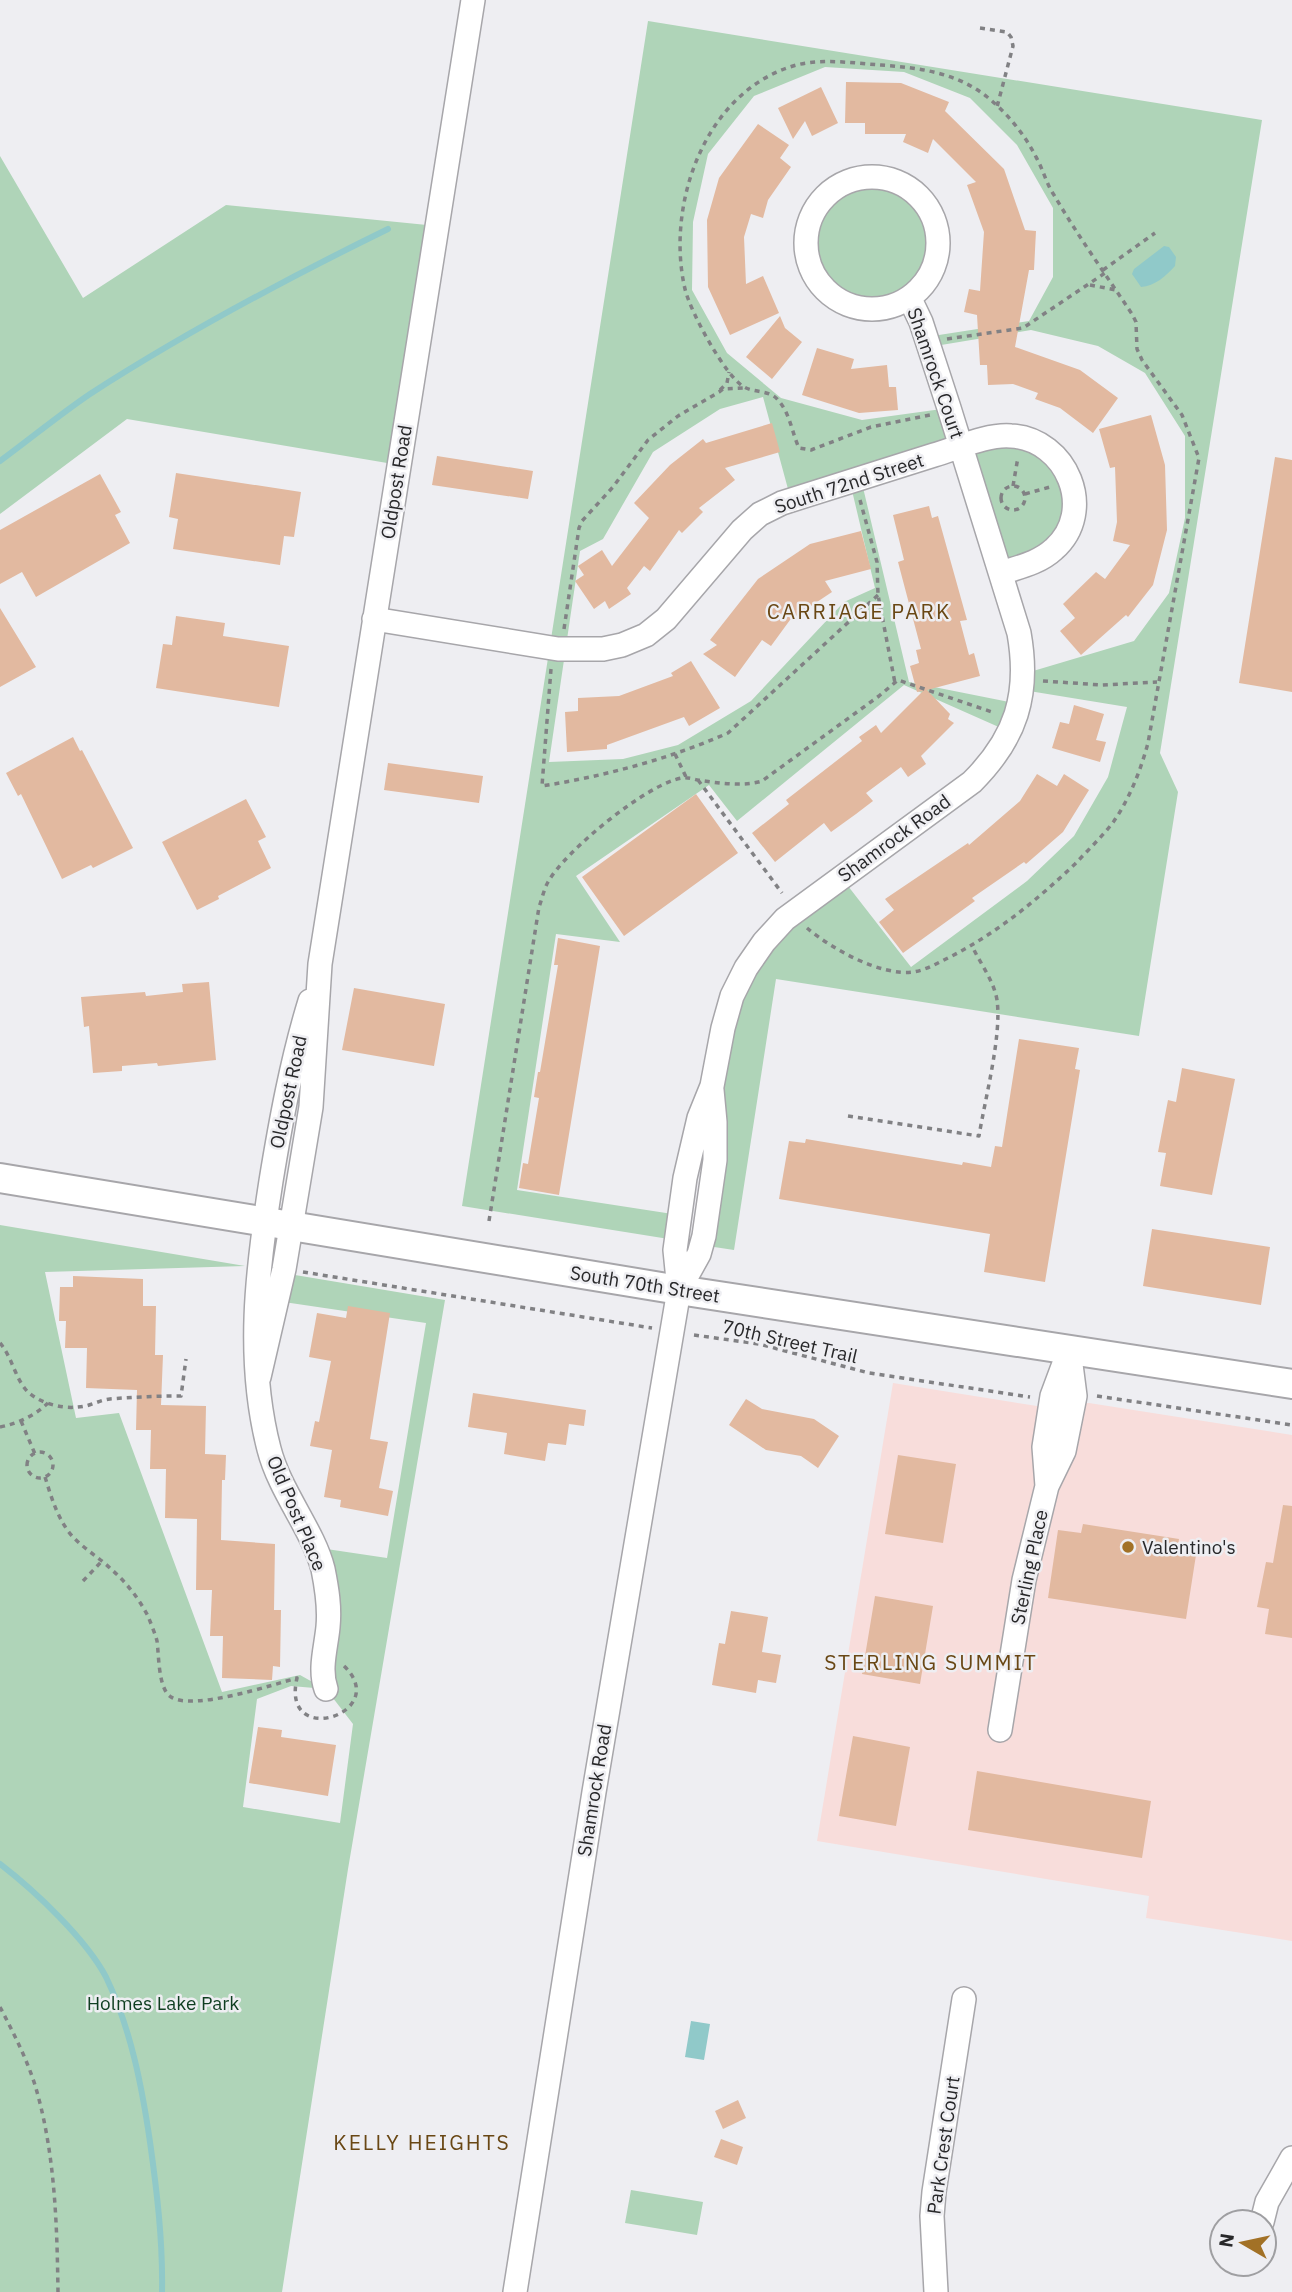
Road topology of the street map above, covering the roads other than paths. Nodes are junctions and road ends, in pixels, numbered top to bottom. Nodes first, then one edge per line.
1 (472, 0) edge
2 (910, 299) junction
3 (962, 447) junction
4 (1001, 573) junction
5 (374, 619) junction
6 (0, 1178) edge
7 (278, 1223) junction
8 (679, 1290) junction
9 (1069, 1349) junction
10 (259, 1377) junction
11 (1292, 1384) edge
12 (1047, 1486) junction
13 (326, 1689) dead end
14 (1000, 1731) dead end
15 (964, 1999) dead end
16 (1292, 2158) edge
17 (1266, 2208) edge
18 (515, 2292) edge
19 (936, 2292) edge

1 - 5 street, Oldpost Road
2 - 2 street, Shamrock Court
2 - 3 street, Shamrock Court
3 - 4 street, Shamrock Road
3 - 4 street
3 - 5 street, South 72nd Street
4 - 8 street, Shamrock Road
5 - 7 street, Oldpost Road
6 - 7 main road, South 70th Street
7 - 8 main road, South 70th Street
7 - 10 street, Old Post Place
7 - 10 street, Old Post Place
8 - 9 main road, South 70th Street
8 - 18 street, Shamrock Road
9 - 11 main road, South 70th Street
9 - 12 street, Sterling Place
9 - 12 street, Sterling Place
10 - 13 street, Old Post Place
12 - 14 street, Sterling Place
15 - 19 street, Park Crest Court
16 - 17 street

